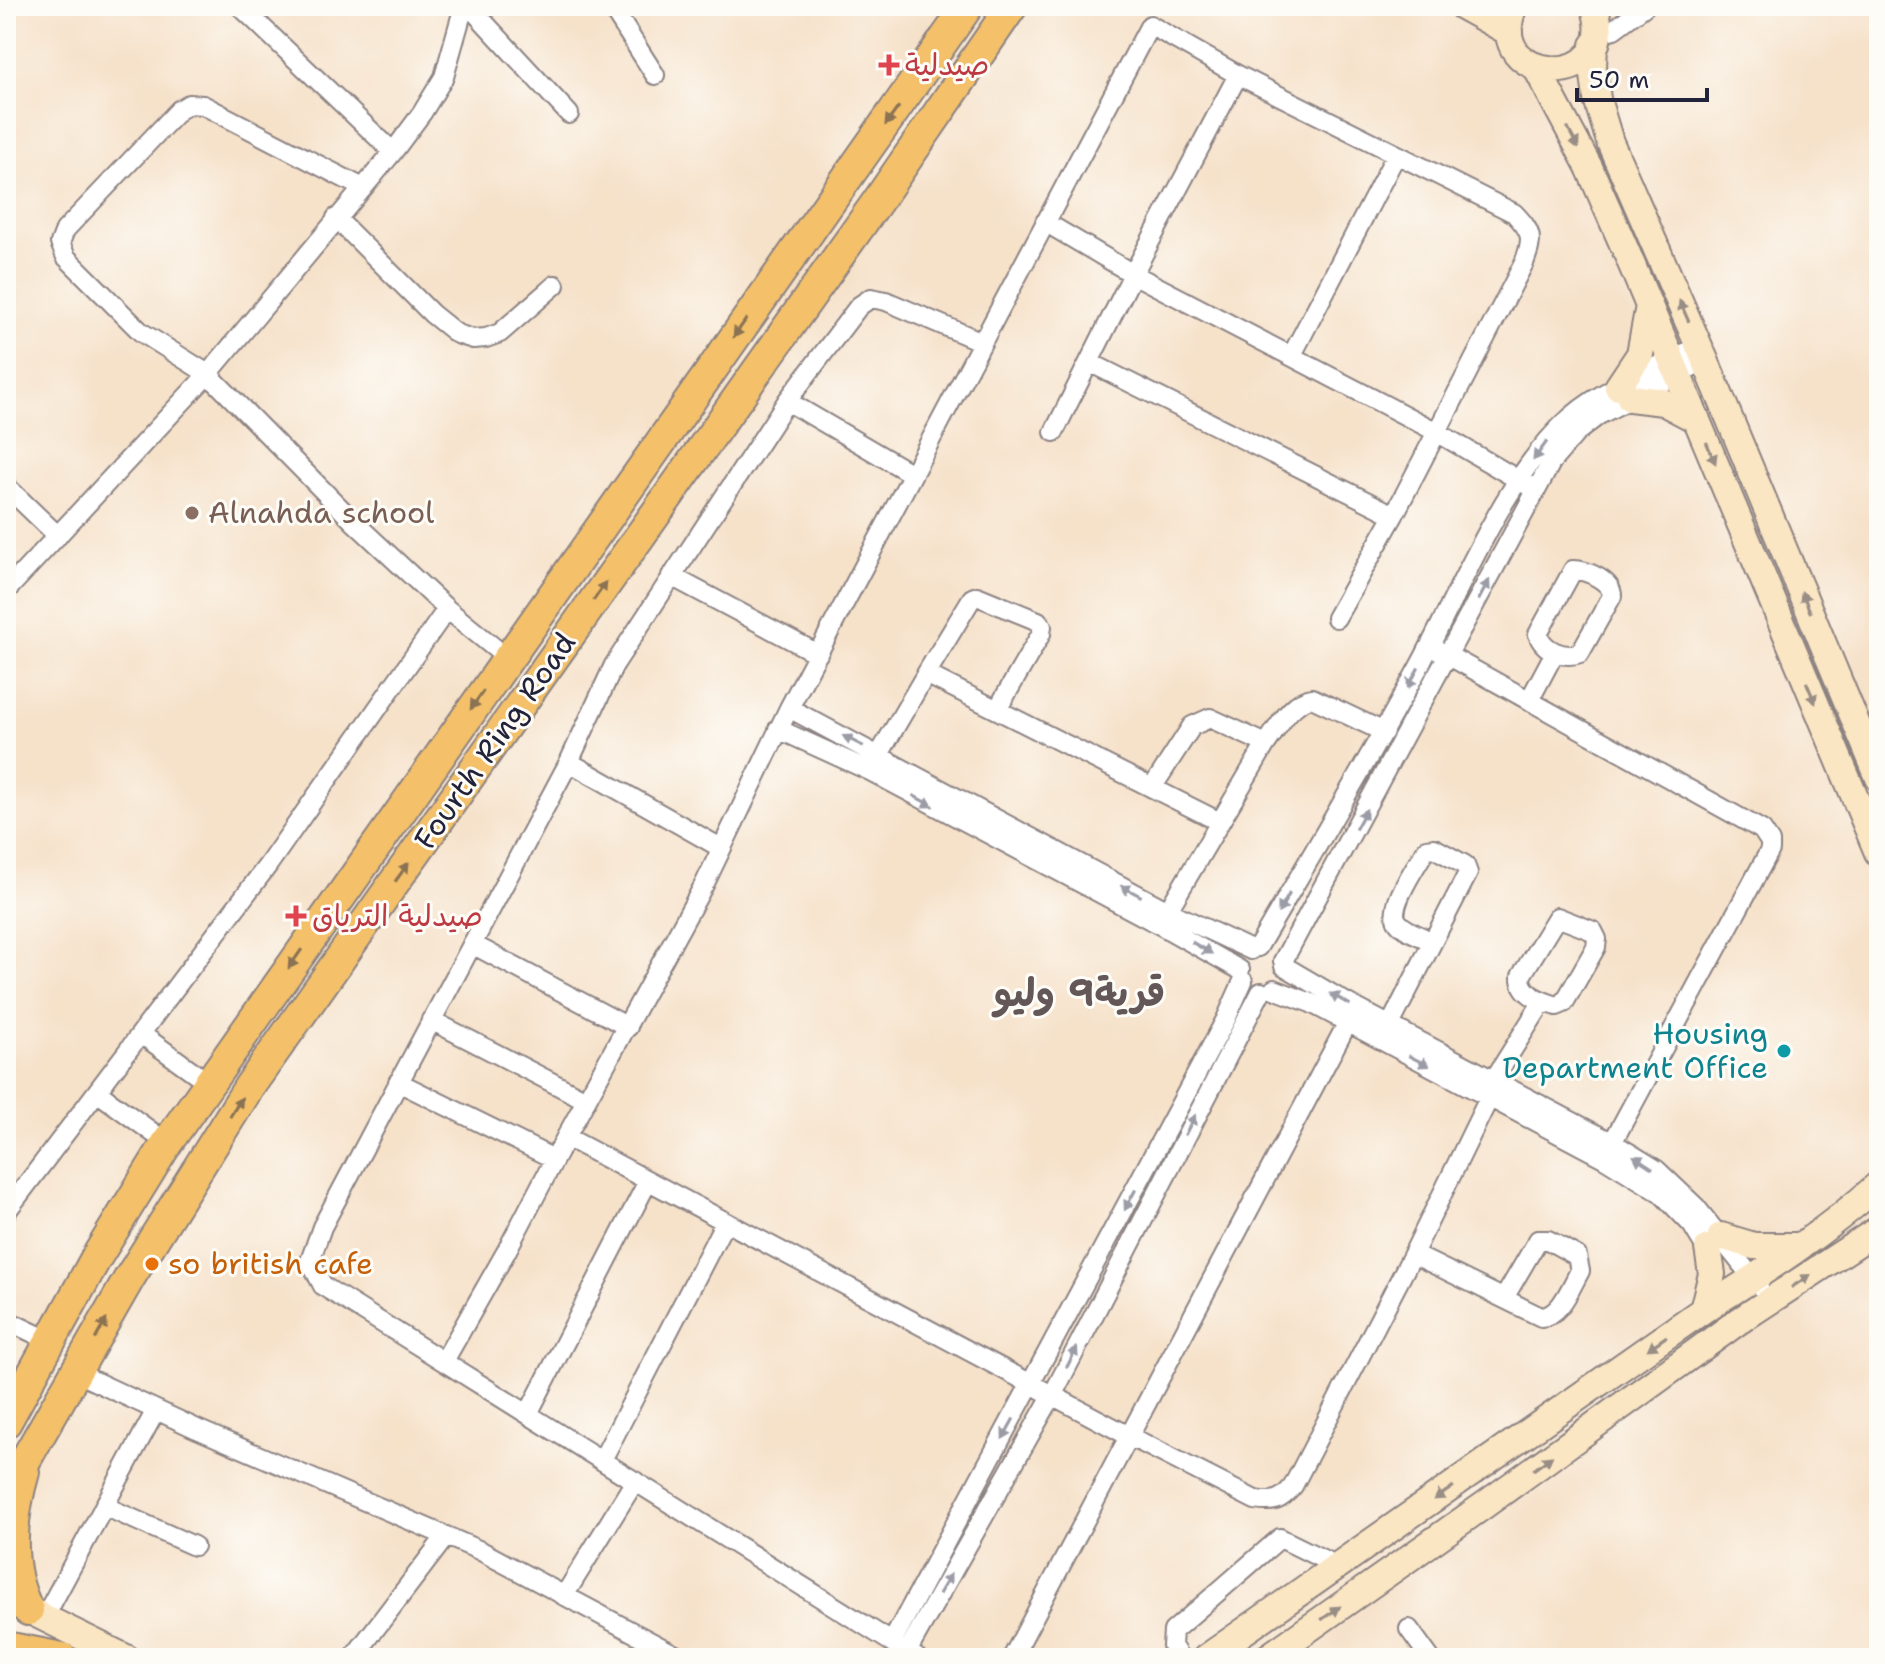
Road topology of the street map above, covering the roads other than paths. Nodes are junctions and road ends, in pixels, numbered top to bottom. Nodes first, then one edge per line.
1 (240, 6) edge
2 (466, 6) edge
3 (611, 6) edge
4 (968, 6) edge
5 (1012, 6) edge
6 (1462, 6) edge
7 (1594, 6) edge
8 (1645, 6) edge
9 (1511, 19) edge
10 (1596, 39) junction
11 (1537, 69) junction
12 (655, 75) dead end
13 (1238, 75) junction
14 (569, 114) dead end
15 (393, 152) junction
16 (1396, 155) junction
17 (361, 187) junction
18 (336, 218) junction
19 (1045, 222) junction
20 (1133, 274) junction
21 (555, 285) dead end
22 (1649, 306) junction
23 (982, 342) junction
24 (1702, 353) junction
25 (1292, 355) junction
26 (1089, 362) junction
27 (1674, 366) junction
28 (208, 374) junction
29 (1624, 392) junction
30 (787, 401) junction
31 (1697, 420) junction
32 (1435, 431) junction
33 (1054, 432) dead end
34 (912, 474) junction
35 (1519, 481) junction
36 (6, 486) edge
37 (1536, 490) junction
38 (1394, 515) junction
39 (58, 536) junction
40 (671, 576) junction
41 (6, 591) edge
42 (447, 609) junction
43 (1336, 618) dead end
44 (1430, 645) junction
45 (1555, 652) junction
46 (818, 654) junction
47 (1450, 656) junction
48 (507, 658) junction
49 (926, 674) junction
50 (1529, 701) junction
51 (789, 708) junction
52 (997, 710) junction
53 (778, 729) junction
54 (1384, 732) junction
55 (1266, 744) junction
56 (569, 762) junction
57 (874, 763) junction
58 (1879, 778) edge
59 (1152, 788) junction
60 (1220, 822) junction
61 (721, 848) junction
62 (1879, 855) edge
63 (1164, 918) junction
64 (1431, 941) junction
65 (472, 944) junction
66 (1254, 949) junction
67 (1284, 963) junction
68 (1241, 976) junction
69 (1268, 991) junction
70 (1543, 1001) junction
71 (431, 1020) junction
72 (1347, 1024) junction
73 (1390, 1025) junction
74 (628, 1027) junction
75 (141, 1034) junction
76 (398, 1082) junction
77 (209, 1083) junction
78 (1491, 1089) junction
79 (97, 1092) junction
80 (586, 1100) junction
81 (566, 1137) junction
82 (167, 1143) junction
83 (1609, 1150) junction
84 (554, 1159) junction
85 (648, 1181) junction
86 (1879, 1184) edge
87 (6, 1212) edge
88 (725, 1222) junction
89 (1879, 1229) edge
90 (1714, 1242) junction
91 (1799, 1246) junction
92 (1413, 1254) junction
93 (1753, 1279) junction
94 (1727, 1295) junction
95 (1504, 1298) junction
96 (1770, 1301) junction
97 (1703, 1310) junction
98 (6, 1320) edge
99 (1736, 1323) junction
100 (50, 1341) junction
101 (444, 1361) junction
102 (77, 1373) junction
103 (1033, 1383) junction
104 (1053, 1394) junction
105 (156, 1410) junction
106 (528, 1414) junction
107 (6, 1422) edge
108 (1129, 1436) junction
109 (30, 1449) junction
110 (602, 1460) junction
111 (635, 1481) junction
112 (6, 1494) edge
113 (104, 1506) junction
114 (1276, 1520) junction
115 (446, 1536) junction
116 (194, 1546) dead end
117 (1347, 1559) junction
118 (1376, 1581) junction
119 (564, 1596) junction
120 (26, 1609) edge
121 (1409, 1629) dead end
122 (6, 1632) edge
123 (6, 1647) edge
124 (905, 1650) edge
125 (64, 1658) edge
126 (126, 1658) edge
127 (353, 1658) edge
128 (681, 1658) edge
129 (1012, 1658) edge
130 (1180, 1658) edge
131 (1206, 1658) edge
132 (1267, 1658) edge
133 (1430, 1658) edge

1 - 15 street
2 - 14 street
2 - 15 street
3 - 12 street
4 -> 48 main road, Fourth Ring Road
102 -> 5 main road, Fourth Ring Road
6 - 9 street
7 - 10 street
8 - 10 street
9 - 11 street
10 - 11 street
24 -> 10 street
11 -> 22 street
13 - 16 street
13 - 19 street
13 - 20 street
15 - 17 street
16 - 25 street
16 - 32 street
17 - 18 street
17 - 28 street
18 - 21 street
18 - 28 street
19 - 20 street
19 - 23 street
20 - 25 street
20 - 26 street
22 - 27 street
22 - 29 street
23 - 30 street
23 - 34 street
24 - 27 street
58 -> 24 street
25 - 32 street
26 - 33 street
26 - 38 street
27 - 29 street
27 - 31 street
28 - 39 street
28 - 42 street
29 - 31 street
29 -> 35 street
29 - 37 street
30 - 34 street
30 - 40 street
31 -> 62 street
32 - 35 street
32 - 38 street
34 - 46 street
35 - 37 street
35 - 44 street
36 - 39 street
47 -> 37 street
38 - 43 street
39 - 41 street
40 - 46 street
40 - 56 street
42 - 48 street
42 - 75 street
44 - 47 street
44 -> 54 street
45 - 45 street
45 - 50 street
46 - 51 street
47 - 50 street
67 -> 47 street
48 -> 77 main road, Fourth Ring Road
49 - 52 street
49 - 52 street
49 - 57 street
50 - 83 street
51 - 53 street
57 -> 51 street
52 - 59 street
53 - 57 street
53 - 61 street
54 - 55 street
54 -> 66 street
55 - 59 street
55 - 60 street
56 - 61 street
56 - 65 street
57 - 63 street
59 - 60 street
60 - 63 street
61 - 74 street
63 - 66 street
63 -> 68 street
64 - 64 street
64 - 73 street
65 - 71 street
65 - 74 street
66 - 67 street
66 - 68 street
67 - 69 street
73 -> 67 street
68 - 69 street
68 -> 103 street
69 - 72 street
104 -> 69 street
70 - 70 street
70 - 78 street
71 - 76 street
71 - 80 street
72 -> 78 street
72 - 108 street
73 - 78 street
74 - 80 street
75 - 77 street
75 - 79 street
76 - 84 street
76 - 101 street
77 - 82 main road, Fourth Ring Road
78 - 83 street
78 - 92 street
79 - 82 street
79 - 87 street
80 - 81 street
81 - 84 street
81 - 85 street
82 - 100 main road, Fourth Ring Road
83 - 90 street
84 - 101 street
85 - 88 street
85 - 106 street
86 - 91 street
88 - 103 street
88 - 110 street
96 -> 89 street
90 - 91 street
90 - 93 street
90 - 94 street
90 - 97 street
91 - 93 street
92 - 95 street
92 - 114 street
93 - 94 street
93 - 96 street
94 - 97 street
94 - 99 street
95 - 95 street
96 - 99 street
97 -> 117 street
98 - 100 street
118 -> 99 street
100 - 107 main road, Fourth Ring Road
101 - 106 street
102 - 105 street
102 - 109 main road, Fourth Ring Road
103 - 104 street
103 -> 124 street
104 - 108 street
124 -> 104 street
105 - 113 street
105 - 115 street
106 - 110 street
108 - 114 street
108 - 129 street
109 - 112 main road, Fourth Ring Road
109 - 120 main road
110 - 111 street
111 - 119 street
111 - 124 street
113 - 116 street
113 - 120 street
114 - 117 street
114 - 130 street
115 - 119 street
115 - 127 street
117 - 118 street
117 - 131 street
132 -> 118 street
119 - 128 street
120 - 126 street
121 - 133 street
122 - 125 street
123 - 125 main road

